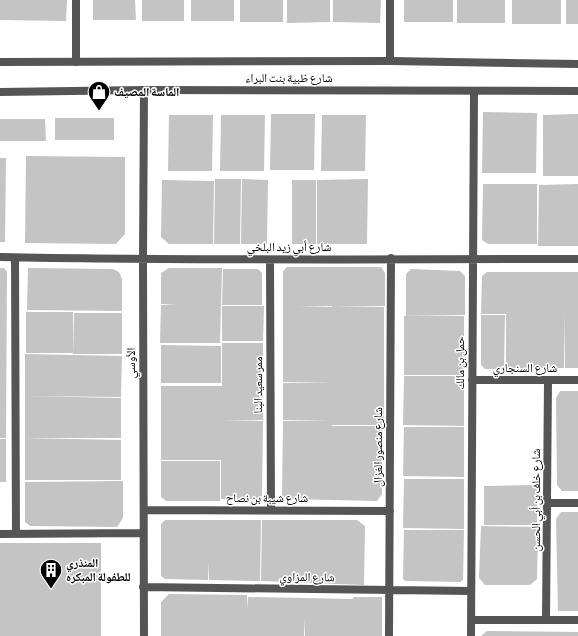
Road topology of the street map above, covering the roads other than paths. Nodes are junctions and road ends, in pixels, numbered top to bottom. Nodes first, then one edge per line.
1 (76, 0) edge
2 (390, 0) edge
3 (0, 62) edge
4 (76, 62) junction
5 (390, 62) junction
6 (578, 64) edge
7 (144, 90) junction
8 (474, 91) junction
9 (0, 92) edge
10 (578, 92) edge
11 (0, 258) edge
12 (15, 258) junction
13 (391, 258) junction
14 (143, 259) junction
15 (473, 259) junction
16 (578, 259) edge
17 (270, 260) junction
18 (472, 380) junction
19 (548, 380) junction
20 (578, 380) edge
21 (548, 503) junction
22 (578, 503) edge
23 (144, 510) junction
24 (271, 510) junction
25 (390, 511) junction
26 (143, 533) junction
27 (0, 534) edge
28 (16, 534) junction
29 (143, 587) junction
30 (390, 590) junction
31 (471, 591) junction
32 (471, 620) junction
33 (546, 620) junction
34 (578, 620) edge
35 (144, 636) edge
36 (389, 636) edge
37 (470, 636) edge

1 - 4 street
2 - 5 street
3 - 4 street, شارع ظبية بنت البراء
4 - 5 street, شارع ظبية بنت البراء
5 - 6 street, شارع ظبية بنت البراء
7 - 8 street, شارع ظبية بنت البراء
7 - 9 street, شارع ظبية بنت البراء
7 - 14 street, الأوسي
8 - 10 street, شارع ظبية بنت البراء
8 - 15 street, حمل بن مالك
11 - 12 street, شارع أبي زيد البلخي
12 - 14 street, شارع أبي زيد البلخي
12 - 28 street
13 - 15 street, شارع أبي زيد البلخي
13 - 17 street, شارع أبي زيد البلخي
13 - 25 street, شارع منصور الغزال
14 - 17 street, شارع أبي زيد البلخي
14 - 23 street, الأوسي
15 - 16 street, شارع أبي زيد البلخي
15 - 18 street, حمل بن مالك
17 - 24 street, ممر سعيد البنا
18 - 19 street, شارع السنجاري
18 - 31 street, حمل بن مالك
19 - 20 street, شارع السنجاري
19 - 21 street, شارع خلف بن أبي الحسن
21 - 22 street
21 - 33 street, شارع خلف بن أبي الحسن
23 - 24 street, شارع شيبة بن نصاح
23 - 26 street, الأوسي
24 - 25 street, شارع شيبة بن نصاح
25 - 30 street, شارع منصور الغزال
26 - 28 street
26 - 29 street, الأوسي
27 - 28 street
29 - 30 street, شارع المزاوي
29 - 35 street, الأوسي
30 - 31 street, شارع المزاوي
30 - 36 street, شارع منصور الغزال
31 - 32 street, حمل بن مالك
32 - 33 street
32 - 37 street, حمل بن مالك
33 - 34 street

